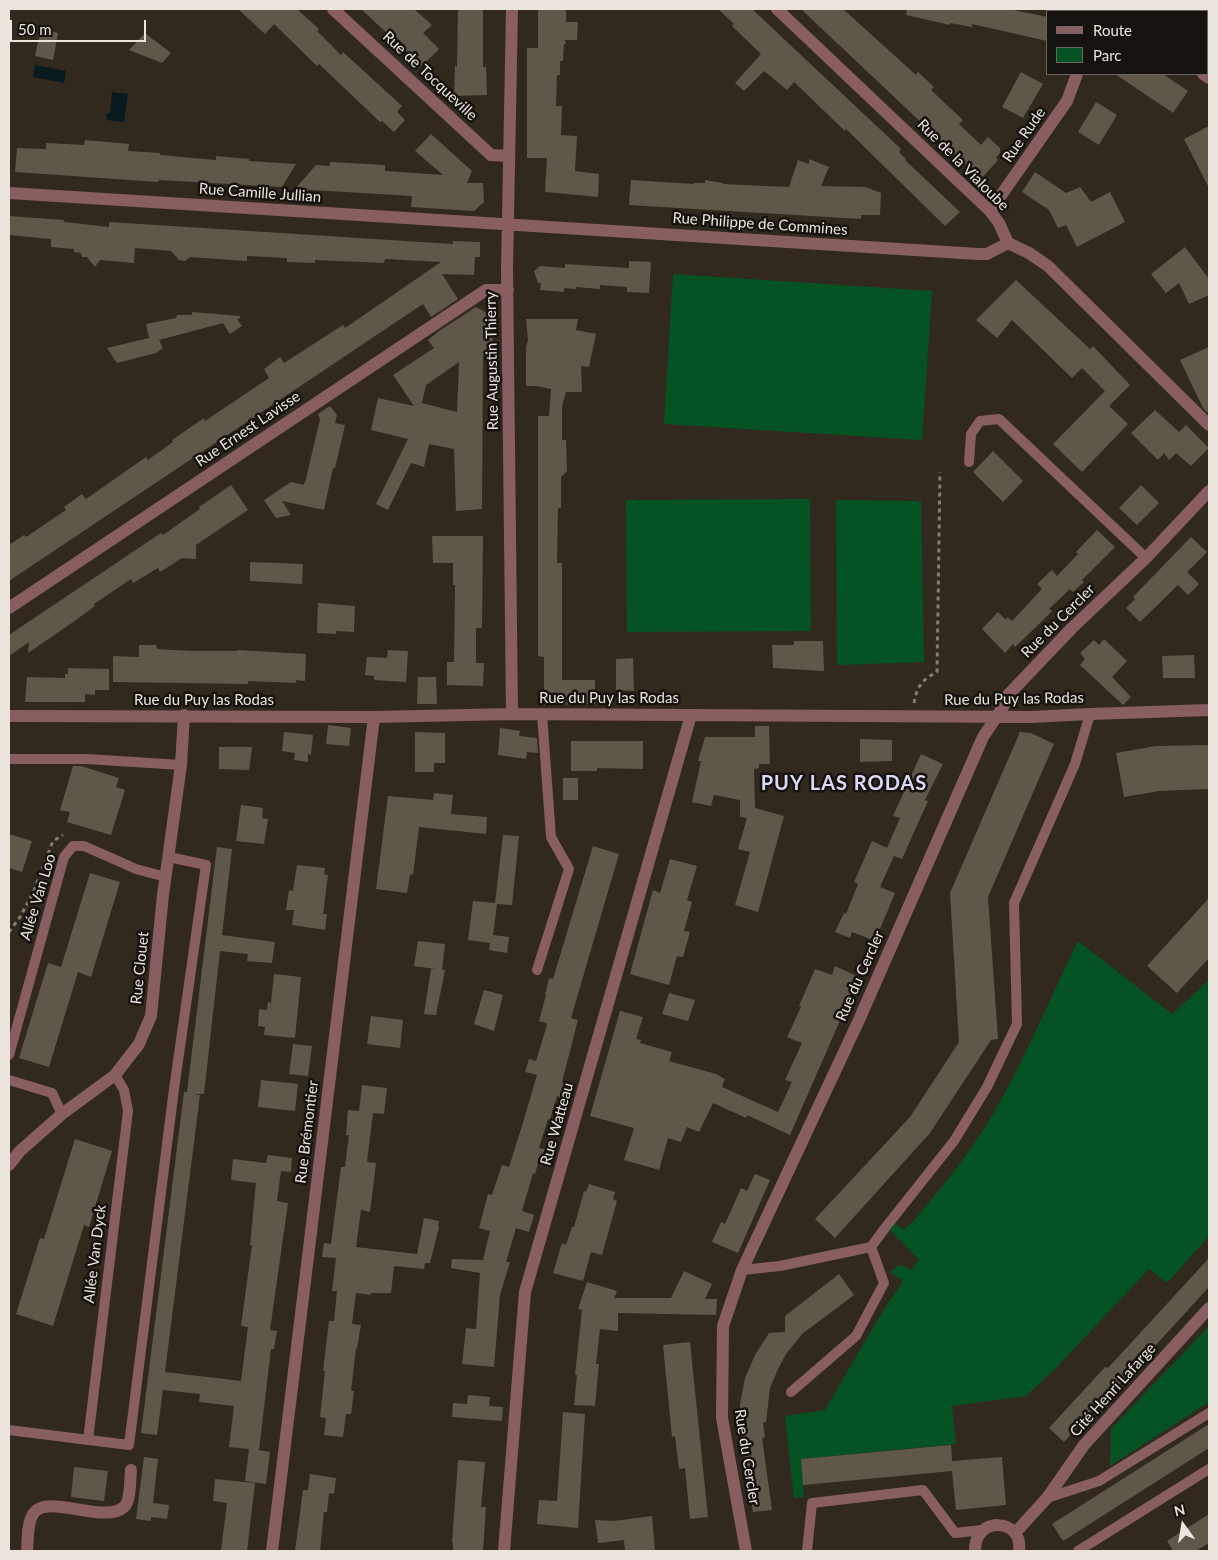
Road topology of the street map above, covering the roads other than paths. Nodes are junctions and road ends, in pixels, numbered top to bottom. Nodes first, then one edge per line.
1 (333, 9) edge
2 (512, 9) edge
3 (778, 9) edge
4 (1077, 75) edge
5 (509, 156) junction
6 (9, 193) edge
7 (990, 211) junction
8 (508, 225) junction
9 (1008, 243) junction
10 (508, 290) junction
11 (1209, 425) edge
12 (969, 462) dead end
13 (1209, 491) edge
14 (1146, 558) junction
15 (9, 608) edge
16 (1209, 710) edge
17 (512, 714) junction
18 (542, 714) junction
19 (1090, 714) junction
20 (691, 715) junction
21 (9, 716) edge
22 (184, 716) junction
23 (374, 716) junction
24 (995, 717) junction
25 (9, 759) edge
26 (181, 765) junction
27 (169, 857) junction
28 (166, 877) junction
29 (537, 970) dead end
30 (9, 1055) edge
31 (115, 1075) junction
32 (9, 1080) edge
33 (62, 1114) junction
34 (9, 1165) edge
35 (871, 1246) junction
36 (742, 1270) junction
37 (1209, 1308) edge
38 (791, 1392) dead end
39 (1209, 1413) edge
40 (9, 1430) edge
41 (88, 1440) junction
42 (1209, 1468) edge
43 (131, 1470) dead end
44 (1046, 1498) junction
45 (982, 1530) junction
46 (1015, 1533) junction
47 (27, 1551) edge
48 (272, 1551) edge
49 (504, 1551) edge
50 (746, 1551) edge
51 (807, 1551) edge
52 (975, 1551) edge
53 (1019, 1551) edge
54 (1078, 1551) edge

1 - 5 street, Rue de Tocqueville
2 - 5 street, Rue Augustin Thierry
3 - 7 street, Rue de la Vialoube
4 - 7 street, Rue Rude
5 - 8 street, Rue Augustin Thierry
6 - 8 street, Rue Camille Jullian
7 - 9 street, Rue de la Vialoube
8 - 9 street, Rue Philippe de Commines
8 - 10 street, Rue Augustin Thierry
9 - 11 street
10 - 15 street, Rue Ernest Lavisse
10 - 17 street, Rue Augustin Thierry
12 - 14 lane
13 - 14 street, Rue du Cercler
14 - 24 street, Rue du Cercler
16 - 19 street, Rue du Puy las Rodas
17 - 18 street, Rue du Puy las Rodas
17 - 23 street, Rue du Puy las Rodas
18 - 20 street, Rue du Puy las Rodas
18 - 29 lane
19 - 24 street, Rue du Puy las Rodas
19 - 35 lane
20 - 24 street, Rue du Puy las Rodas
20 - 49 street, Rue Watteau
21 - 22 street, Rue du Puy las Rodas
22 - 23 street, Rue du Puy las Rodas
22 - 26 street, Rue Clouet
23 - 48 street, Rue Brémontier
24 - 36 street, Rue du Cercler
25 - 26 lane
26 - 27 street, Rue Clouet
27 - 28 street, Rue Clouet
27 - 41 lane
28 - 30 lane, Allée Van Loo
28 - 31 street, Rue Clouet
31 - 33 street, Rue Clouet
31 - 41 lane, Allée Van Dyck
32 - 33 lane
33 - 34 street, Rue Clouet
35 - 36 lane
35 - 38 lane
36 - 50 street, Rue du Cercler
37 - 44 street, Cité Henri Lafarge
39 - 44 lane
40 - 41 lane
42 - 54 lane
43 - 47 street
44 - 46 street, Cité Henri Lafarge
45 - 46 street
45 - 51 lane
45 - 52 street
46 - 53 street

